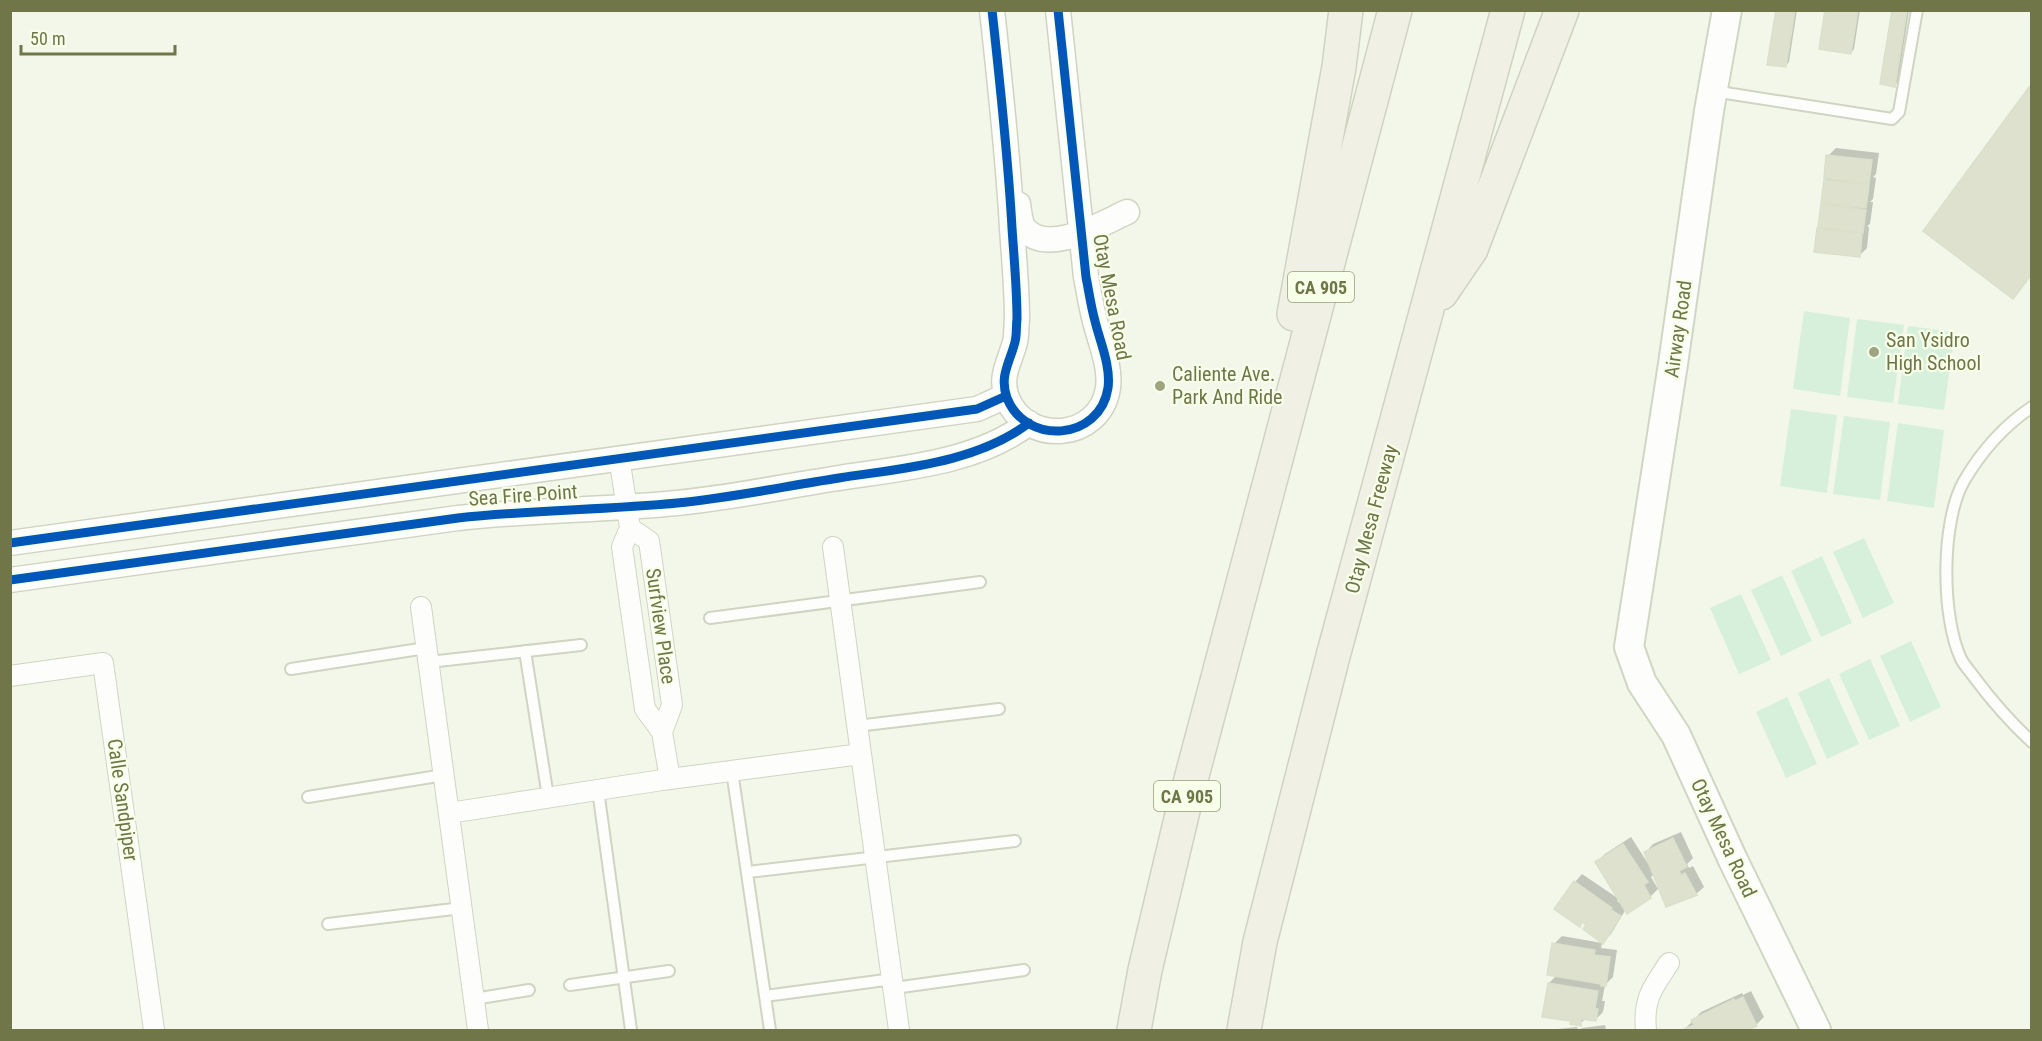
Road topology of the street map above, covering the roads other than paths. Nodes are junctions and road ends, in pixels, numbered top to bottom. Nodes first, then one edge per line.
1 (992, 10) edge
2 (1058, 10) edge
3 (1346, 10) edge
4 (1395, 10) edge
5 (1508, 10) edge
6 (1562, 10) edge
7 (1727, 10) edge
8 (1917, 10) edge
9 (1713, 91) junction
10 (1008, 161) junction
11 (1076, 189) junction
12 (1081, 233) junction
13 (1428, 311) junction
14 (1006, 396) junction
15 (2031, 407) edge
16 (1029, 423) junction
17 (619, 458) junction
18 (627, 517) junction
19 (10, 543) edge
20 (833, 547) dead end
21 (1247, 564) junction
22 (10, 580) edge
23 (980, 582) dead end
24 (840, 600) junction
25 (421, 607) dead end
26 (710, 618) dead end
27 (581, 645) dead end
28 (1629, 647) joint
29 (525, 651) junction
30 (428, 655) junction
31 (291, 669) dead end
32 (10, 676) edge
33 (999, 709) dead end
34 (857, 726) junction
35 (662, 732) junction
36 (2031, 742) edge
37 (861, 754) junction
38 (732, 771) junction
39 (444, 775) junction
40 (670, 779) junction
41 (598, 790) junction
42 (308, 797) dead end
43 (548, 797) junction
44 (449, 813) junction
45 (1015, 841) dead end
46 (876, 858) junction
47 (748, 872) junction
48 (462, 908) junction
49 (328, 924) dead end
50 (1669, 963) dead end
51 (1024, 970) dead end
52 (669, 971) dead end
53 (624, 977) junction
54 (893, 983) junction
55 (570, 985) dead end
56 (530, 990) dead end
57 (765, 996) junction
58 (474, 999) junction
59 (154, 1030) edge
60 (478, 1030) edge
61 (631, 1030) edge
62 (770, 1030) edge
63 (899, 1030) edge
64 (1134, 1030) edge
65 (1244, 1030) edge
66 (1646, 1030) edge
67 (1816, 1030) edge

1 - 10 street
2 - 11 street, Otay Mesa Road
3 - 21 highway
4 - 21 highway, CA 905
5 - 13 highway, Otay Mesa Freeway
6 - 13 highway
7 - 9 main road, Airway Road
8 - 9 lane
9 - 28 main road, Airway Road
10 - 12 street
10 - 14 street
11 - 12 street, Otay Mesa Road
11 - 12 street
12 - 16 street, Otay Mesa Road
13 - 65 highway, Otay Mesa Freeway
14 - 16 street, Otay Mesa Road
14 - 17 street, Sea Fire Point
15 - 36 lane
16 - 18 street, Sea Fire Point
17 - 18 street, Surfview Place
17 - 19 street, Sea Fire Point
18 - 22 street, Sea Fire Point
18 - 35 street, Surfview Place
18 - 35 street, Surfview Place
20 - 24 street
21 - 64 highway, CA 905
23 - 24 lane
24 - 26 lane
24 - 34 street
25 - 30 street
27 - 29 lane
28 - 67 main road, Otay Mesa Road
29 - 30 lane
29 - 43 lane
30 - 31 lane
30 - 39 street
32 - 59 street, Calle Sandpiper
33 - 34 lane
34 - 37 street
35 - 40 street, Surfview Place
37 - 38 street
37 - 46 street
38 - 40 street
38 - 47 lane
39 - 42 lane
39 - 44 street
40 - 41 street
41 - 43 street
41 - 53 lane
43 - 44 street
44 - 48 street
45 - 46 lane
46 - 47 lane
46 - 54 street
47 - 57 lane
48 - 49 lane
48 - 58 street
50 - 66 street
51 - 54 lane
52 - 53 lane
53 - 55 lane
53 - 61 lane
54 - 57 lane
54 - 63 street
56 - 58 lane
57 - 62 lane
58 - 60 street

